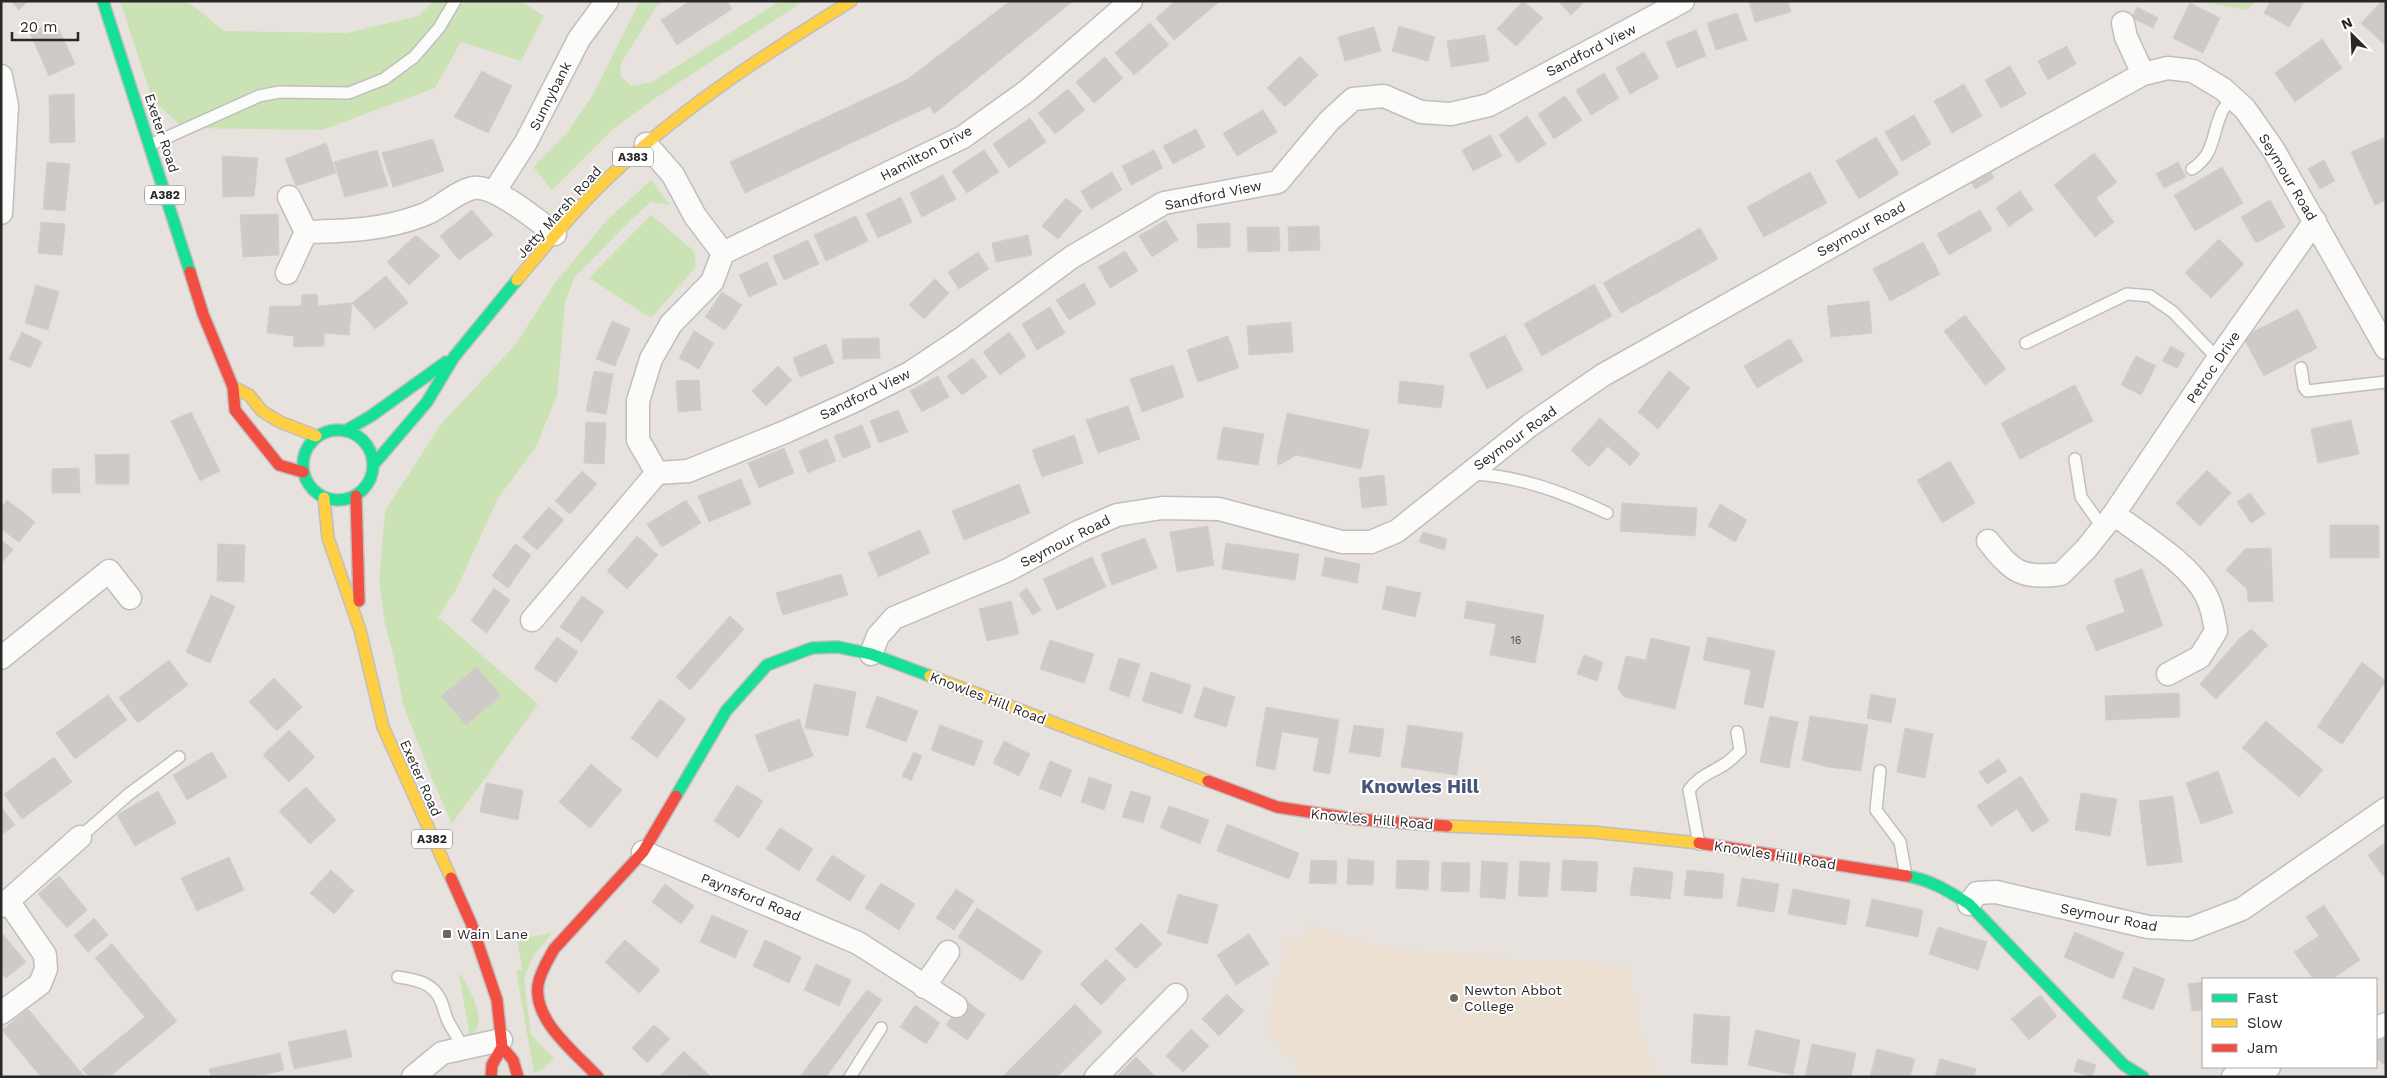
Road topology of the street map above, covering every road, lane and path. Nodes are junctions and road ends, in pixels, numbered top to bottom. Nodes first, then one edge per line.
1 (103, 1) edge
2 (455, 1) edge
3 (607, 1) edge
4 (851, 1) edge
5 (1131, 1) edge
6 (1683, 1) edge
7 (2123, 23) dead end
8 (2143, 74) junction
9 (1, 76) edge
10 (2232, 97) junction
11 (4, 136) edge
12 (646, 144) junction
13 (150, 146) junction
14 (2192, 169) dead end
15 (494, 192) junction
16 (289, 197) dead end
17 (1, 213) edge
18 (2315, 221) junction
19 (306, 232) junction
20 (555, 234) junction
21 (723, 253) junction
22 (287, 273) dead end
23 (2026, 343) dead end
24 (2386, 348) edge
25 (454, 357) junction
26 (2218, 360) junction
27 (2301, 368) dead end
28 (2386, 382) edge
29 (233, 387) junction
30 (345, 431) junction
31 (316, 436) junction
32 (2075, 459) dead end
33 (374, 464) junction
34 (303, 472) junction
35 (657, 474) junction
36 (1467, 474) junction
37 (356, 496) junction
38 (324, 498) junction
39 (1607, 513) dead end
40 (2108, 521) junction
41 (1988, 541) dead end
42 (130, 598) dead end
43 (532, 620) dead end
44 (360, 630) junction
45 (871, 654) junction
46 (1, 658) edge
47 (2168, 674) dead end
48 (1737, 732) dead end
49 (179, 757) dead end
50 (1880, 771) dead end
51 (2386, 791) edge
52 (2380, 813) edge
53 (80, 837) joint
54 (1699, 844) junction
55 (643, 852) junction
56 (1906, 876) junction
57 (5, 904) edge
58 (1969, 904) junction
59 (948, 952) dead end
60 (398, 977) dead end
61 (924, 987) junction
62 (1176, 995) dead end
63 (956, 1006) dead end
64 (1, 1013) edge
65 (881, 1028) dead end
66 (501, 1044) junction
67 (461, 1047) junction
68 (2123, 1071) edge
69 (2262, 1071) edge
70 (414, 1077) edge
71 (492, 1077) edge
72 (518, 1077) edge
73 (598, 1077) edge
74 (850, 1077) edge
75 (1096, 1077) edge
76 (2143, 1077) edge
77 (2233, 1077) edge

1 - 13 main road, Exeter Road / A382
2 - 13 lane
3 - 15 street, Sunnybank
4 - 12 main road, Jetty Marsh Road / A383
5 - 21 street, Hamilton Drive
6 - 35 street, Sandford View
7 - 8 street
8 - 10 street, Seymour Road
8 - 36 street, Seymour Road
9 - 11 street
10 - 14 lane
10 - 18 street, Seymour Road
11 - 17 street
12 - 20 main road, Jetty Marsh Road / A383
12 - 21 street
13 - 29 main road, Exeter Road / A382
15 - 19 street
15 - 20 street
16 - 19 street
18 - 24 street, Seymour Road
18 - 26 street, Petroc Drive
19 - 22 street
20 - 25 main road, Jetty Marsh Road / A383
21 - 35 street
23 - 26 lane
25 - 30 main road, Jetty Marsh Road / A383
25 - 33 main road, Jetty Marsh Road / A383
26 - 40 street, Petroc Drive
27 - 28 lane
29 - 31 main road
29 - 34 main road, Exeter Road / A382
30 - 31 main road
30 - 33 main road
31 - 34 main road
32 - 40 lane
33 - 37 main road
34 - 38 main road
35 - 43 street
36 - 39 lane
36 - 45 street, Seymour Road
37 - 38 main road
37 - 44 main road, Exeter Road / A382
38 - 44 main road, Exeter Road / A382
40 - 41 street, Petroc Drive
40 - 47 street
42 - 46 street
44 - 66 main road, Exeter Road / A382
45 - 54 main road, Knowles Hill Road
45 - 55 main road, Knowles Hill Road
48 - 54 lane
49 - 53 lane
50 - 56 lane
51 - 52 street, Seymour Road
52 - 58 street, Seymour Road
53 - 57 street
54 - 56 main road, Knowles Hill Road
55 - 61 street, Paynsford Road
55 - 73 main road, Knowles Hill Road
56 - 58 main road, Knowles Hill Road
57 - 64 street
58 - 68 main road, Knowles Hill Road
59 - 61 street
60 - 67 lane
61 - 63 street, Paynsford Road
62 - 75 street
65 - 74 lane
66 - 67 street
66 - 71 main road, Exeter Road / A382
66 - 72 main road, Exeter Road / A382
67 - 70 street
68 - 76 main road, Knowles Hill Road
69 - 77 street

